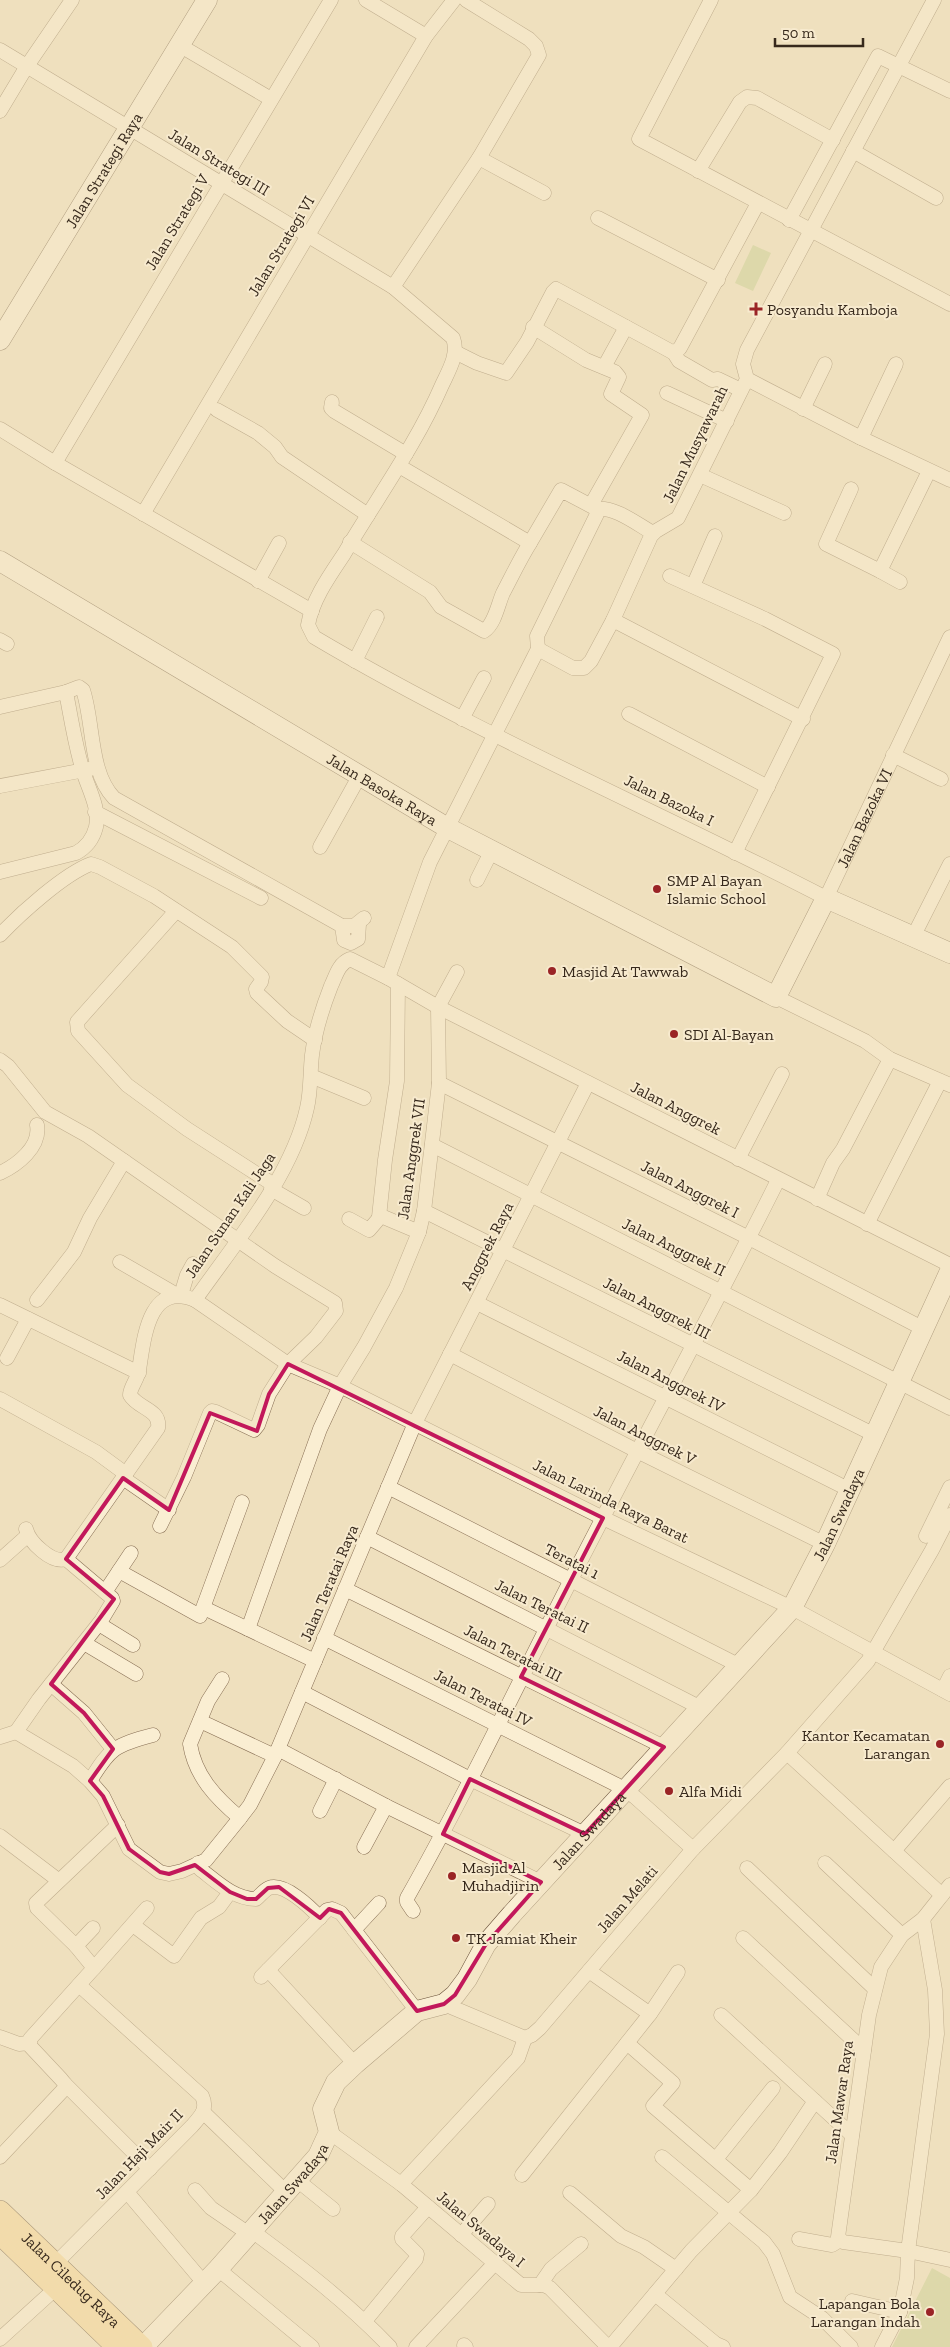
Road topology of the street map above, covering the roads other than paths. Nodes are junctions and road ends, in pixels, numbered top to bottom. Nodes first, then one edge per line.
1 (72, 0) edge
2 (207, 0) edge
3 (331, 0) edge
4 (366, 0) edge
5 (454, 0) edge
6 (466, 0) edge
7 (711, 0) edge
8 (934, 0) edge
9 (426, 36) junction
10 (181, 46) junction
11 (0, 50) edge
12 (27, 66) junction
13 (899, 66) junction
14 (950, 91) edge
15 (271, 99) junction
16 (0, 111) edge
17 (125, 125) junction
18 (833, 140) junction
19 (853, 151) junction
20 (479, 158) junction
21 (698, 171) junction
22 (220, 183) junction
23 (544, 193) dead end
24 (936, 198) dead end
25 (758, 203) junction
26 (598, 218) dead end
27 (789, 220) junction
28 (812, 229) junction
29 (307, 236) junction
30 (718, 280) junction
31 (393, 287) junction
32 (950, 304) edge
33 (533, 326) junction
34 (626, 327) junction
35 (0, 340) edge
36 (455, 349) junction
37 (674, 353) junction
38 (825, 364) dead end
39 (896, 364) dead end
40 (604, 368) junction
41 (744, 385) junction
42 (668, 392) dead end
43 (332, 402) dead end
44 (803, 408) junction
45 (217, 410) dead end
46 (727, 421) junction
47 (0, 429) edge
48 (861, 438) junction
49 (402, 460) junction
50 (55, 463) junction
51 (928, 471) junction
52 (700, 475) junction
53 (950, 480) edge
54 (851, 489) dead end
55 (594, 508) junction
56 (784, 512) dead end
57 (143, 514) junction
58 (368, 515) junction
59 (653, 533) junction
60 (715, 536) dead end
61 (350, 542) junction
62 (279, 543) dead end
63 (530, 543) junction
64 (0, 560) edge
65 (880, 571) junction
66 (670, 576) dead end
67 (258, 581) junction
68 (900, 582) dead end
69 (693, 586) junction
70 (312, 611) junction
71 (377, 617) dead end
72 (613, 620) junction
73 (950, 637) edge
74 (538, 649) junction
75 (355, 661) junction
76 (484, 678) dead end
77 (66, 692) junction
78 (0, 707) edge
79 (629, 714) dead end
80 (462, 718) junction
81 (803, 719) junction
82 (495, 736) junction
83 (893, 755) junction
84 (98, 767) junction
85 (82, 771) junction
86 (360, 775) junction
87 (941, 779) dead end
88 (0, 786) edge
89 (768, 787) junction
90 (95, 812) junction
91 (446, 827) junction
92 (320, 847) dead end
93 (492, 850) junction
94 (735, 853) junction
95 (950, 864) edge
96 (240, 867) junction
97 (0, 872) edge
98 (477, 880) dead end
99 (232, 882) junction
100 (262, 898) dead end
101 (826, 898) junction
102 (176, 911) junction
103 (362, 921) dead end
104 (0, 935) edge
105 (913, 938) junction
106 (950, 953) edge
107 (457, 972) dead end
108 (393, 981) junction
109 (776, 997) junction
110 (438, 1007) junction
111 (315, 1040) junction
112 (890, 1059) junction
113 (0, 1060) edge
114 (782, 1074) dead end
115 (311, 1076) junction
116 (439, 1083) junction
117 (588, 1083) junction
118 (945, 1083) edge
119 (364, 1098) dead end
120 (37, 1126) dead end
121 (559, 1143) junction
122 (432, 1145) junction
123 (738, 1159) junction
124 (124, 1161) junction
125 (0, 1173) edge
126 (778, 1180) junction
127 (273, 1187) junction
128 (532, 1196) junction
129 (817, 1199) junction
130 (304, 1208) dead end
131 (424, 1211) junction
132 (379, 1217) junction
133 (349, 1219) dead end
134 (867, 1224) junction
135 (419, 1232) junction
136 (749, 1238) junction
137 (238, 1239) junction
138 (504, 1250) junction
139 (120, 1262) dead end
140 (193, 1264) dead end
141 (950, 1265) edge
142 (950, 1271) edge
143 (721, 1290) junction
144 (179, 1295) junction
145 (37, 1300) dead end
146 (195, 1300) junction
147 (478, 1303) junction
148 (0, 1305) edge
149 (28, 1319) junction
150 (924, 1329) junction
151 (692, 1346) junction
152 (450, 1354) junction
153 (7, 1358) dead end
154 (288, 1364) junction
155 (139, 1373) junction
156 (899, 1383) junction
157 (340, 1386) junction
158 (664, 1398) junction
159 (0, 1399) edge
160 (950, 1408) edge
161 (415, 1423) junction
162 (875, 1435) junction
163 (639, 1452) junction
164 (124, 1476) junction
165 (388, 1487) junction
166 (950, 1487) edge
167 (850, 1490) junction
168 (242, 1502) dead end
169 (169, 1510) junction
170 (950, 1515) edge
171 (603, 1518) junction
172 (160, 1526) dead end
173 (926, 1536) dead end
174 (367, 1537) junction
175 (825, 1544) junction
176 (131, 1553) dead end
177 (0, 1560) edge
178 (66, 1560) junction
179 (119, 1571) junction
180 (571, 1580) junction
181 (345, 1589) junction
182 (105, 1592) junction
183 (204, 1608) junction
184 (792, 1608) junction
185 (99, 1624) junction
186 (547, 1628) junction
187 (248, 1629) junction
188 (324, 1638) junction
189 (84, 1643) junction
190 (133, 1645) dead end
191 (874, 1653) junction
192 (315, 1661) junction
193 (740, 1666) junction
194 (136, 1674) dead end
195 (950, 1676) edge
196 (522, 1677) junction
197 (222, 1679) dead end
198 (51, 1684) junction
199 (302, 1692) junction
200 (946, 1692) edge
201 (701, 1708) junction
202 (200, 1721) junction
203 (498, 1725) junction
204 (16, 1732) junction
205 (153, 1734) dead end
206 (0, 1737) edge
207 (664, 1748) junction
208 (113, 1749) junction
209 (276, 1752) junction
210 (787, 1753) junction
211 (336, 1779) junction
212 (470, 1779) junction
213 (90, 1782) junction
214 (950, 1786) edge
215 (625, 1790) junction
216 (386, 1806) junction
217 (320, 1810) dead end
218 (240, 1818) junction
219 (118, 1825) junction
220 (443, 1834) junction
221 (585, 1834) junction
222 (0, 1836) edge
223 (364, 1847) dead end
224 (693, 1849) junction
225 (894, 1851) junction
226 (198, 1863) junction
227 (825, 1863) dead end
228 (747, 1868) dead end
229 (58, 1880) junction
230 (541, 1882) junction
231 (948, 1888) edge
232 (230, 1892) junction
233 (379, 1903) dead end
234 (147, 1908) dead end
235 (413, 1911) dead end
236 (320, 1918) junction
237 (923, 1919) junction
238 (133, 1925) junction
239 (93, 1928) dead end
240 (354, 1930) junction
241 (902, 1935) junction
242 (743, 1938) dead end
243 (76, 1946) junction
244 (94, 1968) junction
245 (589, 1970) junction
246 (678, 1972) dead end
247 (79, 1985) junction
248 (875, 1989) junction
249 (444, 2004) junction
250 (417, 2012) junction
251 (650, 2014) junction
252 (721, 2014) dead end
253 (0, 2037) edge
254 (525, 2038) junction
255 (30, 2043) junction
256 (627, 2043) junction
257 (864, 2050) junction
258 (355, 2064) junction
259 (65, 2084) junction
260 (774, 2088) dead end
261 (816, 2100) junction
262 (203, 2112) junction
263 (329, 2132) junction
264 (852, 2135) junction
265 (0, 2157) edge
266 (662, 2157) dead end
267 (716, 2159) junction
268 (150, 2169) junction
269 (522, 2175) dead end
270 (401, 2184) junction
271 (292, 2186) junction
272 (195, 2190) dead end
273 (751, 2190) junction
274 (127, 2192) junction
275 (570, 2193) dead end
276 (488, 2204) dead end
277 (428, 2207) junction
278 (333, 2208) dead end
279 (0, 2211) edge
280 (729, 2214) junction
281 (251, 2232) junction
282 (0, 2234) edge
283 (461, 2235) junction
284 (800, 2239) dead end
285 (840, 2240) junction
286 (581, 2244) dead end
287 (908, 2251) junction
288 (950, 2260) edge
289 (494, 2263) junction
290 (54, 2265) junction
291 (676, 2269) junction
292 (211, 2276) junction
293 (540, 2285) junction
294 (56, 2289) junction
295 (655, 2294) junction
296 (852, 2301) dead end
297 (900, 2312) junction
298 (365, 2321) junction
299 (0, 2340) edge
300 (117, 2347) edge
301 (143, 2347) edge
302 (312, 2347) edge
303 (390, 2347) edge
304 (416, 2347) edge
305 (609, 2347) edge
306 (723, 2347) edge
307 (851, 2347) edge
308 (882, 2347) edge

1 - 12 street
2 - 10 street, Jalan Strategi Raya
3 - 15 street, Jalan Strategi V
4 - 9 street
5 - 9 street, Jalan Strategi VI
6 - 20 street
7 - 21 street
8 - 13 street, Jalan Musyawarah
9 - 29 street, Jalan Strategi VI
10 - 15 street
10 - 17 street, Jalan Strategi Raya
11 - 12 street, Jalan Strategi III
12 - 16 street
12 - 17 street, Jalan Strategi III
13 - 14 street
13 - 18 street
13 - 19 street, Jalan Musyawarah
15 - 22 street, Jalan Strategi V
17 - 22 street, Jalan Strategi III
17 - 35 street, Jalan Strategi Raya
18 - 21 street
18 - 27 street
19 - 24 street
19 - 28 street, Jalan Musyawarah
20 - 23 street
20 - 31 street
21 - 25 street
22 - 29 street, Jalan Strategi III
22 - 50 street, Jalan Strategi V
25 - 27 street
25 - 30 street
26 - 30 street
27 - 28 street
28 - 32 street
28 - 41 street, Jalan Musyawarah
29 - 31 street, Jalan Strategi III
29 - 57 street, Jalan Strategi VI
30 - 37 street
31 - 36 street, Jalan Strategi III
33 - 34 street
33 - 36 street
33 - 40 street
34 - 37 street
34 - 40 street
36 - 49 street
37 - 41 street
38 - 44 street
39 - 48 street
40 - 55 street
41 - 44 street
41 - 46 street, Jalan Musyawarah
42 - 46 street
43 - 49 street
44 - 48 street
45 - 58 street
46 - 52 street, Jalan Musyawarah
47 - 50 street
48 - 51 street
49 - 58 street
49 - 63 street
50 - 57 street
51 - 53 street
51 - 65 street
52 - 56 street
52 - 59 street, Jalan Musyawarah
54 - 65 street
55 - 59 street
55 - 63 street
55 - 74 street
57 - 67 street
58 - 61 street
59 - 72 street
60 - 69 street
61 - 63 street
61 - 70 street
62 - 67 street
64 - 86 street, Jalan Basoka Raya
65 - 68 street
66 - 69 street
67 - 70 street
69 - 81 street
70 - 75 street, Jalan Bazoka I
71 - 75 street
72 - 74 street
72 - 81 street
73 - 83 street, Jalan Bazoka VI
74 - 82 street
75 - 80 street, Jalan Bazoka I
76 - 80 street
77 - 78 street
77 - 84 street
77 - 85 street
79 - 89 street
80 - 82 street, Jalan Bazoka I
81 - 89 street
82 - 91 street
82 - 94 street, Jalan Bazoka I
83 - 87 street
83 - 101 street, Jalan Bazoka VI
84 - 85 street
84 - 96 street
85 - 88 street
85 - 90 street
86 - 91 street, Jalan Basoka Raya
86 - 92 street
89 - 94 street
90 - 97 street
90 - 99 street
91 - 93 street, Jalan Basoka Raya
91 - 108 street
93 - 98 street
93 - 109 street, Jalan Basoka Raya
94 - 101 street, Jalan Bazoka I
95 - 105 street
96 - 99 street
96 - 103 street
99 - 100 street
101 - 105 street
101 - 109 street, Jalan Bazoka VI
102 - 104 street
102 - 111 street
102 - 127 street
105 - 106 street
107 - 110 street
108 - 110 street, Jalan Anggrek
108 - 111 street, Jalan Sunan Kali Jaga
108 - 132 street
109 - 112 street
110 - 116 street, Jalan Anggrek VII
110 - 117 street, Jalan Anggrek
111 - 115 street, Jalan Sunan Kali Jaga
112 - 118 street
112 - 129 street
113 - 124 street
114 - 123 street
115 - 119 street
115 - 127 street, Jalan Sunan Kali Jaga
116 - 121 street, Jalan Anggrek I
116 - 122 street, Jalan Anggrek VII
117 - 121 street, Anggrek Raya
117 - 123 street, Jalan Anggrek
118 - 134 street
120 - 125 street
121 - 128 street, Anggrek Raya
121 - 136 street, Jalan Anggrek I
122 - 128 street, Jalan Anggrek II
122 - 131 street, Jalan Anggrek VII
123 - 126 street, Jalan Anggrek
124 - 137 street
124 - 145 street
126 - 129 street, Jalan Anggrek
126 - 136 street
127 - 130 street
127 - 137 street, Jalan Sunan Kali Jaga
128 - 138 street, Anggrek Raya
128 - 143 street, Jalan Anggrek II
129 - 134 street, Jalan Anggrek
131 - 135 street, Jalan Anggrek VII
131 - 138 street, Jalan Anggrek III
132 - 133 street
132 - 135 street
134 - 141 street, Jalan Anggrek
135 - 157 street, Jalan Anggrek VII
136 - 143 street
136 - 150 street, Jalan Anggrek I
137 - 146 street, Jalan Sunan Kali Jaga
137 - 154 street
138 - 147 street, Anggrek Raya
138 - 151 street, Jalan Anggrek III
139 - 144 street
140 - 144 street
142 - 150 street, Jalan Swadaya
143 - 151 street
143 - 156 street, Jalan Anggrek II
144 - 146 street, Jalan Sunan Kali Jaga
144 - 155 street, Jalan Sunan Kali Jaga
146 - 154 street, Jalan Larinda Raya Barat
147 - 152 street, Anggrek Raya
147 - 158 street, Jalan Anggrek IV
148 - 149 street
149 - 153 street
149 - 155 street
150 - 156 street, Jalan Swadaya
151 - 158 street
151 - 162 street, Jalan Anggrek III
152 - 161 street, Anggrek Raya
152 - 163 street, Jalan Anggrek V
154 - 157 street, Jalan Larinda Raya Barat
154 - 169 street
155 - 164 street, Jalan Sunan Kali Jaga
156 - 160 street, Jalan Anggrek II
156 - 162 street, Jalan Swadaya
157 - 161 street, Jalan Larinda Raya Barat
157 - 187 street, Jalan Anggrek VII
158 - 163 street
158 - 167 street, Jalan Anggrek IV
159 - 164 street
161 - 165 street, Jalan Teratai Raya
161 - 171 street, Jalan Larinda Raya Barat
162 - 167 street, Jalan Swadaya
163 - 171 street
163 - 175 street, Jalan Anggrek V
164 - 169 street
164 - 178 street, Jalan Sunan Kali Jaga
165 - 174 street, Jalan Teratai Raya
165 - 180 street, Teratai 1
166 - 173 street
167 - 175 street, Jalan Swadaya
168 - 183 street
169 - 172 street
170 - 191 street, Jalan Melati
171 - 180 street
171 - 184 street, Jalan Larinda Raya Barat
174 - 181 street, Jalan Teratai Raya
174 - 186 street, Jalan Teratai II
175 - 184 street, Jalan Swadaya
176 - 179 street
177 - 178 street
178 - 182 street
179 - 182 street
179 - 183 street
180 - 186 street
180 - 193 street, Teratai 1
181 - 188 street, Jalan Teratai Raya
181 - 196 street, Jalan Teratai III
182 - 185 street
183 - 187 street
184 - 191 street, Jalan Larinda Raya Barat
184 - 193 street, Jalan Swadaya
185 - 189 street
185 - 190 street
186 - 196 street
186 - 201 street, Jalan Teratai II
187 - 192 street
188 - 192 street, Jalan Teratai Raya
188 - 203 street, Jalan Teratai IV
189 - 194 street
189 - 198 street
191 - 200 street, Jalan Larinda Raya Barat
191 - 210 street, Jalan Melati
192 - 199 street, Jalan Teratai Raya
193 - 201 street, Jalan Swadaya
195 - 200 street
196 - 203 street
196 - 207 street, Jalan Teratai III
197 - 202 street
198 - 204 street
198 - 208 street
199 - 209 street, Jalan Teratai Raya
199 - 212 street
201 - 207 street, Jalan Swadaya
202 - 209 street
202 - 218 street
203 - 212 street
203 - 215 street, Jalan Teratai IV
204 - 206 street
204 - 213 street
205 - 208 street
207 - 215 street, Jalan Swadaya
208 - 213 street
209 - 211 street
209 - 218 street, Jalan Teratai Raya
210 - 224 street, Jalan Melati
210 - 225 street
211 - 216 street
211 - 217 street
212 - 220 street
212 - 221 street
213 - 219 street
214 - 225 street
215 - 221 street, Jalan Swadaya
215 - 224 street
216 - 220 street
216 - 223 street
218 - 226 street, Jalan Teratai Raya
219 - 226 street, Jalan Teratai Raya
219 - 229 street
220 - 230 street
220 - 235 street
221 - 230 street, Jalan Swadaya
222 - 229 street
224 - 245 street, Jalan Melati
225 - 231 street
226 - 232 street
227 - 241 street
228 - 248 street
229 - 243 street
230 - 249 street, Jalan Swadaya
231 - 237 street, Jalan Mawar Raya
232 - 236 street
232 - 238 street
233 - 240 street
234 - 238 street
236 - 240 street
236 - 258 street
237 - 241 street, Jalan Mawar Raya
237 - 287 street
238 - 244 street
239 - 243 street
240 - 250 street
241 - 248 street, Jalan Mawar Raya
242 - 257 street
243 - 244 street
244 - 247 street
245 - 251 street
245 - 254 street, Jalan Melati
246 - 251 street
247 - 255 street
247 - 262 street, Jalan Haji Mair II
248 - 257 street, Jalan Mawar Raya
249 - 250 street, Jalan Swadaya
249 - 254 street
250 - 258 street, Jalan Swadaya
251 - 256 street
252 - 261 street
253 - 255 street
254 - 270 street
255 - 259 street
256 - 267 street
256 - 269 street
257 - 264 street, Jalan Mawar Raya
258 - 263 street, Jalan Swadaya
259 - 265 street
259 - 268 street
260 - 267 street
261 - 264 street
261 - 273 street
262 - 268 street, Jalan Haji Mair II
262 - 271 street
263 - 270 street, Jalan Swadaya I
263 - 271 street, Jalan Swadaya
264 - 285 street, Jalan Mawar Raya
266 - 280 street
267 - 273 street
268 - 274 street, Jalan Haji Mair II
270 - 277 street, Jalan Swadaya I
271 - 278 street
271 - 281 street, Jalan Swadaya
272 - 281 street
273 - 280 street
274 - 290 street, Jalan Haji Mair II
274 - 292 street
275 - 291 street
276 - 283 street
277 - 283 street, Jalan Swadaya I
277 - 298 street
279 - 290 main road, Jalan Ciledug Raya
280 - 291 street
280 - 307 street
281 - 292 street, Jalan Swadaya
281 - 298 street
282 - 294 main road, Jalan Ciledug Raya
283 - 289 street, Jalan Swadaya I
284 - 285 street
285 - 287 street
286 - 293 street
287 - 288 street
287 - 297 street
289 - 293 street, Jalan Swadaya I
289 - 304 street
290 - 301 main road, Jalan Ciledug Raya
291 - 295 street
292 - 301 street, Jalan Swadaya
292 - 302 street
293 - 305 street, Jalan Swadaya I
294 - 299 street
294 - 300 main road, Jalan Ciledug Raya
295 - 305 street
295 - 306 street
296 - 297 street
297 - 308 street
298 - 303 street

